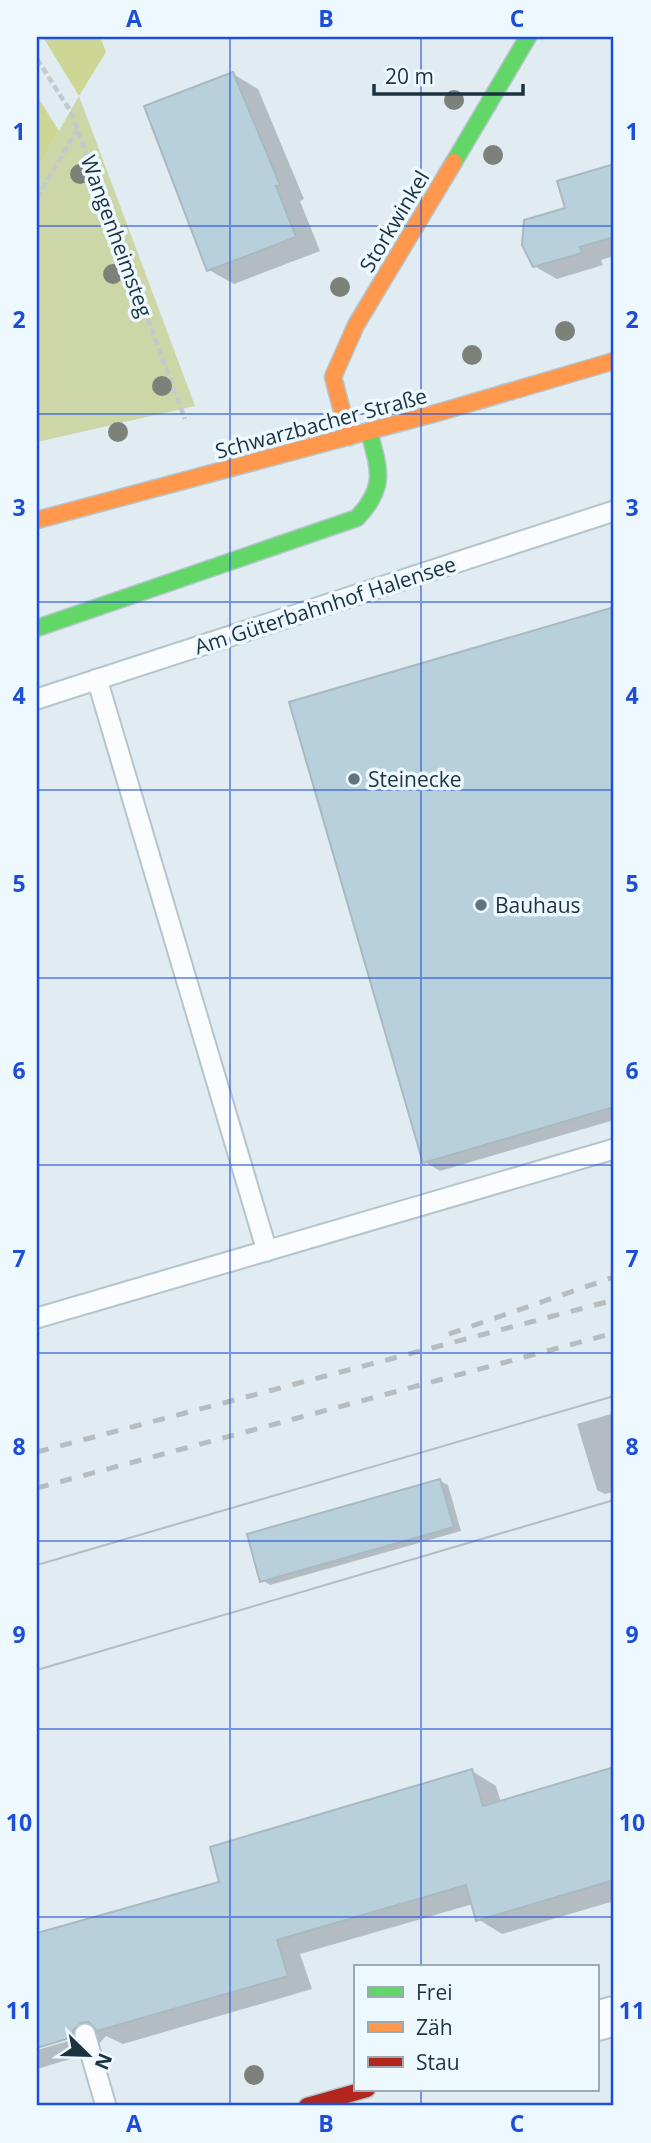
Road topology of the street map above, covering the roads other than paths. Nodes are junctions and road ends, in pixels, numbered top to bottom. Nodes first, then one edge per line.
1 (528, 37) edge
2 (614, 361) edge
3 (369, 431) junction
4 (349, 437) junction
5 (614, 511) edge
6 (37, 520) edge
7 (37, 628) edge
8 (97, 679) junction
9 (37, 699) edge
10 (614, 1149) edge
11 (267, 1251) junction
12 (37, 1318) edge
13 (85, 2034) dead end
14 (363, 2090) edge
15 (106, 2106) edge
16 (307, 2106) edge

1 - 4 main road, Storkwinkel
2 - 3 main road, Schwarzbacher Straße
3 - 4 main road, Schwarzbacher Straße
3 - 7 main road
4 - 6 main road, Schwarzbacher Straße
5 - 8 lane, Am Güterbahnhof Halensee
8 - 9 lane, Am Güterbahnhof Halensee
8 - 11 lane
10 - 11 lane
11 - 12 lane
13 - 15 lane
14 - 16 main road

